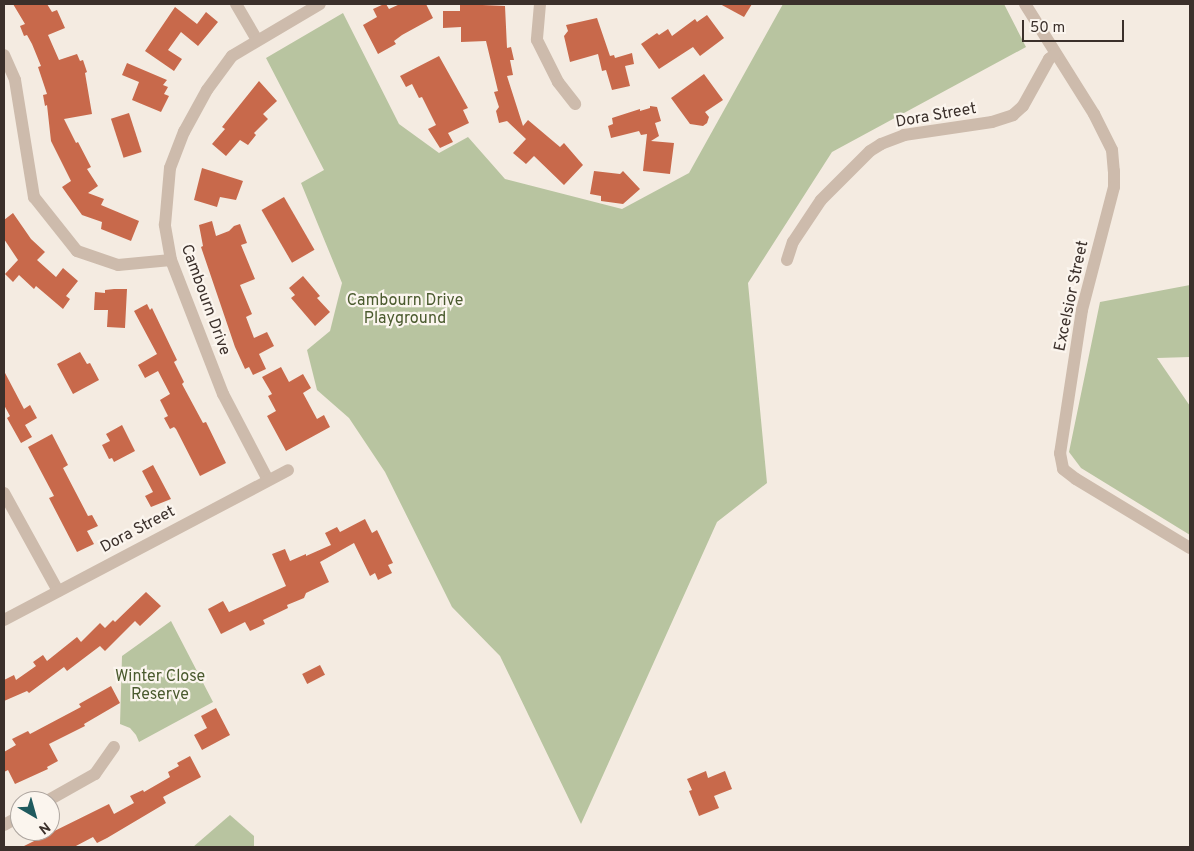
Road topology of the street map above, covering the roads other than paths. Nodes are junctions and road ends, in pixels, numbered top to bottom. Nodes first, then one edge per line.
1 (236, 4) edge
2 (320, 4) edge
3 (540, 4) edge
4 (1025, 4) edge
5 (258, 40) junction
6 (1055, 54) junction
7 (4, 55) edge
8 (575, 104) dead end
9 (170, 260) junction
10 (787, 260) dead end
11 (288, 470) dead end
12 (268, 480) junction
13 (4, 493) edge
14 (1190, 548) edge
15 (58, 591) junction
16 (4, 620) edge
17 (114, 747) dead end
18 (60, 793) edge

1 - 5 street
2 - 5 street, Cambourn Drive
3 - 8 street
4 - 6 street, Excelsior Street
5 - 9 street, Cambourn Drive
6 - 10 street, Dora Street
6 - 14 street, Excelsior Street
7 - 9 street
9 - 12 street, Cambourn Drive
11 - 12 street, Dora Street
12 - 15 street, Dora Street
13 - 15 street
15 - 16 street, Dora Street
17 - 18 street

